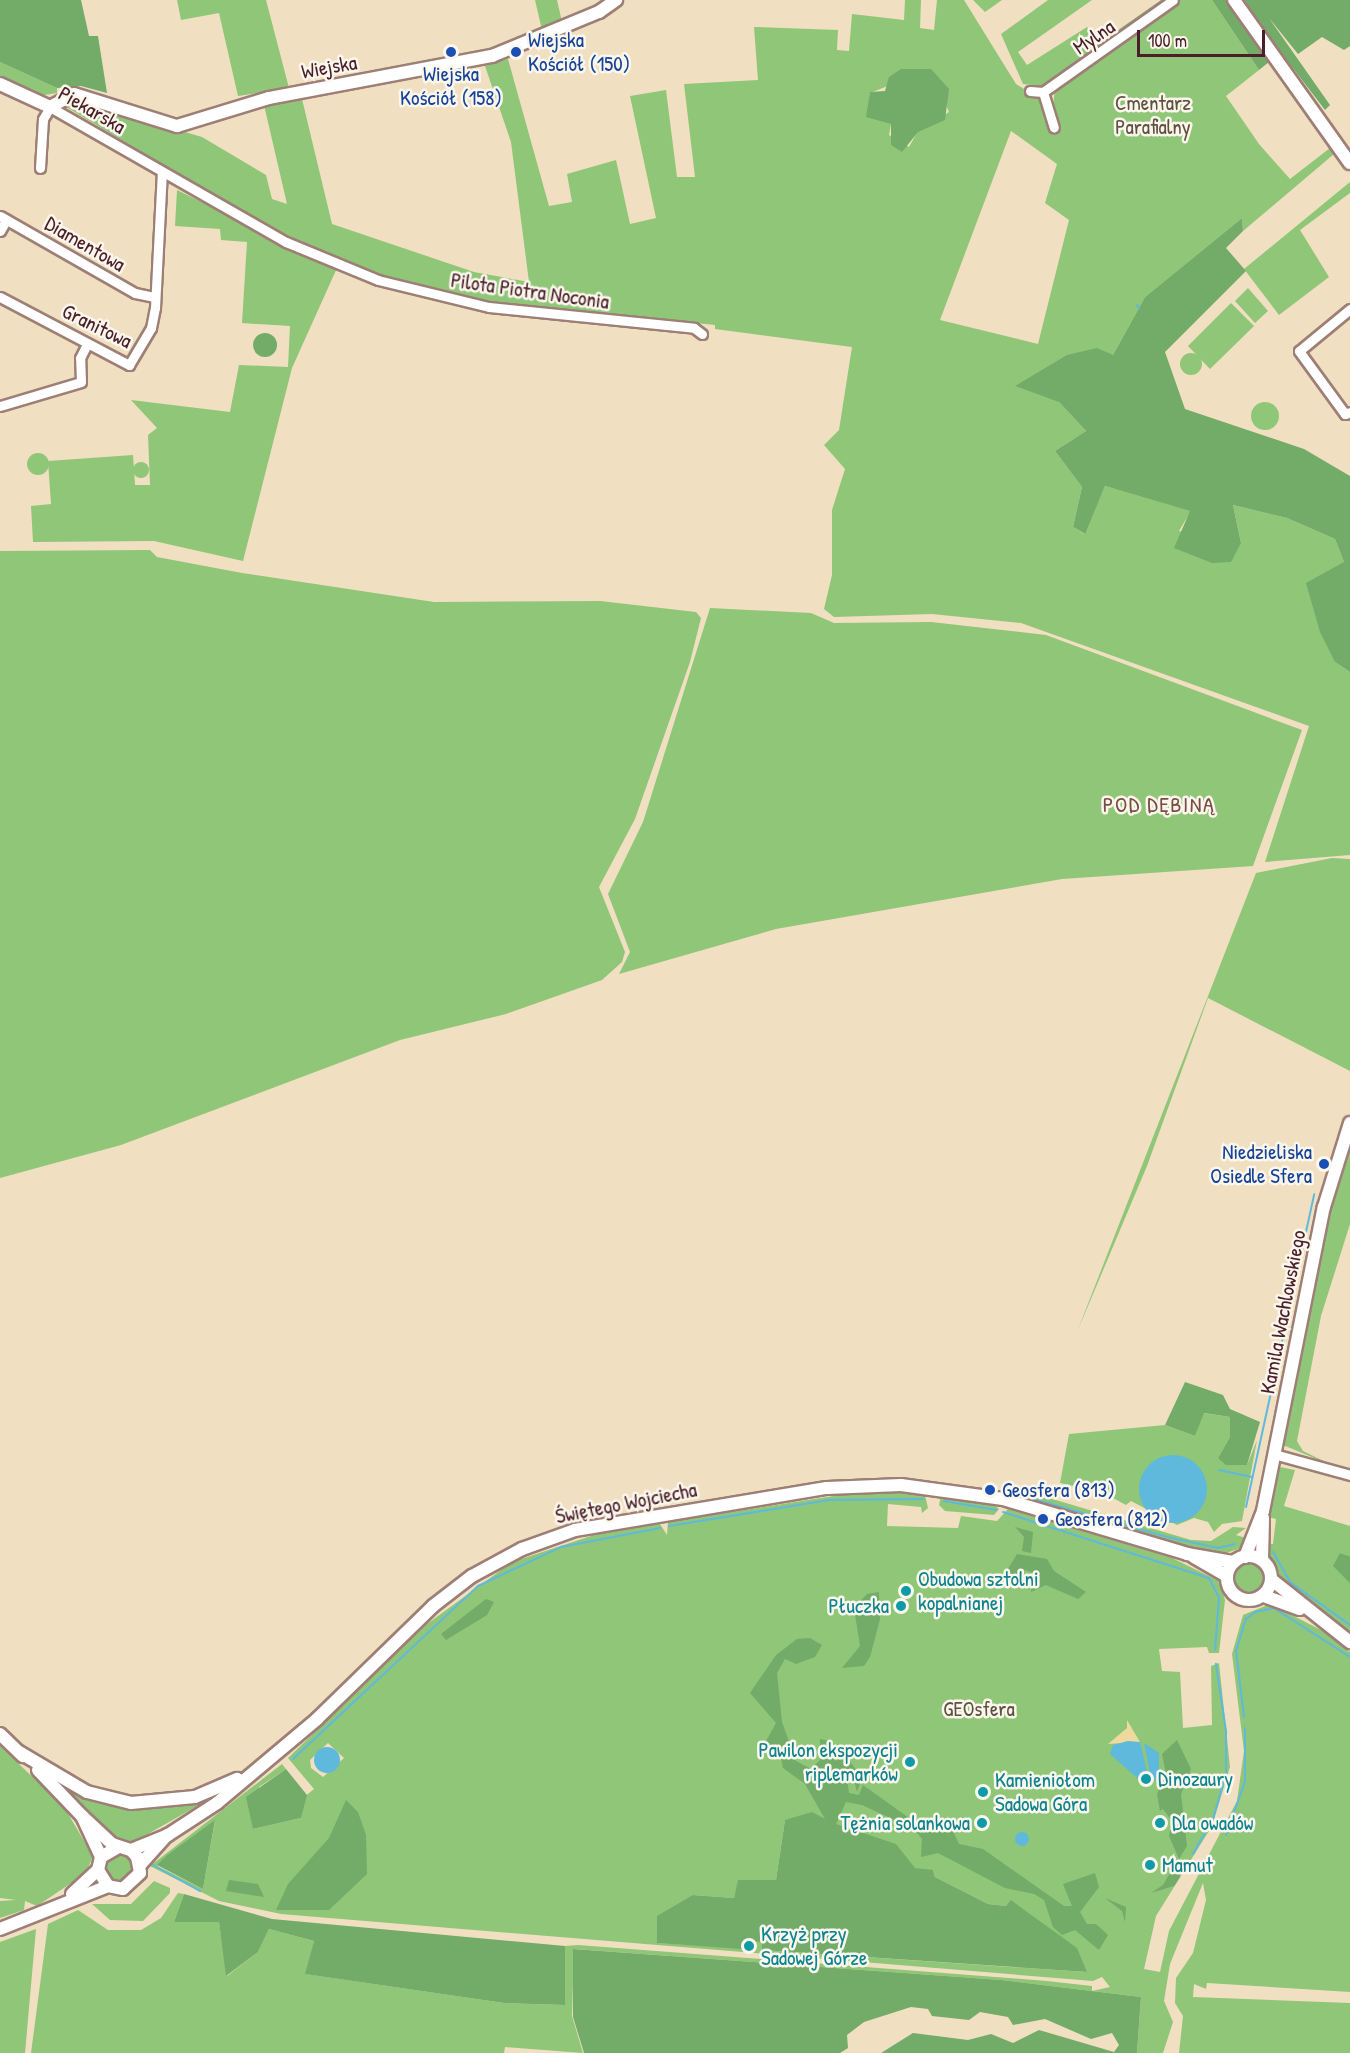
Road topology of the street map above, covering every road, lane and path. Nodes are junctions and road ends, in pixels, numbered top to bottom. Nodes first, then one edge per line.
1 (616, 0) edge
2 (1173, 0) edge
3 (1234, 0) edge
4 (0, 84) edge
5 (1030, 91) dead end
6 (1043, 92) junction
7 (50, 107) junction
8 (1054, 127) dead end
9 (1350, 163) edge
10 (40, 168) dead end
11 (162, 172) junction
12 (3, 218) edge
13 (0, 231) edge
14 (0, 297) edge
15 (154, 297) junction
16 (1350, 309) edge
17 (702, 334) dead end
18 (87, 344) junction
19 (0, 406) edge
20 (1350, 412) edge
21 (1350, 1123) edge
22 (1274, 1454) junction
23 (1350, 1475) edge
24 (1263, 1511) junction
25 (1187, 1554) junction
26 (1240, 1559) junction
27 (1262, 1560) junction
28 (1227, 1576) junction
29 (1272, 1580) junction
30 (1264, 1596) junction
31 (1309, 1612) junction
32 (1350, 1642) edge
33 (0, 1734) edge
34 (19, 1752) junction
35 (254, 1772) junction
36 (82, 1815) junction
37 (168, 1835) junction
38 (124, 1848) junction
39 (101, 1857) junction
40 (140, 1865) junction
41 (98, 1870) junction
42 (108, 1886) junction
43 (64, 1901) junction
44 (0, 1929) edge

1 - 7 street, Wiejska
2 - 6 street, Mylna
3 - 9 street
4 - 7 street, Piekarska
5 - 6 street
6 - 8 street
7 - 10 street
7 - 11 street, Piekarska
11 - 15 street, Granitowa
11 - 17 street, Pilota Piotra Noconia
12 - 13 street
12 - 15 street, Diamentowa
14 - 18 street, Granitowa
15 - 18 street, Granitowa
16 - 20 street
18 - 19 street
21 - 22 street, Kamila Wachlowskiego
22 - 23 street
22 - 24 street, Kamila Wachlowskiego
24 - 26 street, Kamila Wachlowskiego
24 - 27 street, Kamila Wachlowskiego
25 - 26 street, Świętego Wojciecha
25 - 28 street, Świętego Wojciecha
25 - 35 street, Świętego Wojciecha
26 - 27 street
26 - 28 street
27 - 29 street
28 - 30 street
29 - 30 street
29 - 31 street
30 - 31 street
31 - 32 street
33 - 34 street
34 - 35 street
34 - 36 street
35 - 37 street, Świętego Wojciecha
36 - 38 street
36 - 39 street
37 - 38 street, Świętego Wojciecha
37 - 40 street, Świętego Wojciecha
38 - 39 street
38 - 40 street
39 - 41 street
40 - 42 street
41 - 42 street
41 - 43 street
42 - 43 street
43 - 44 street

